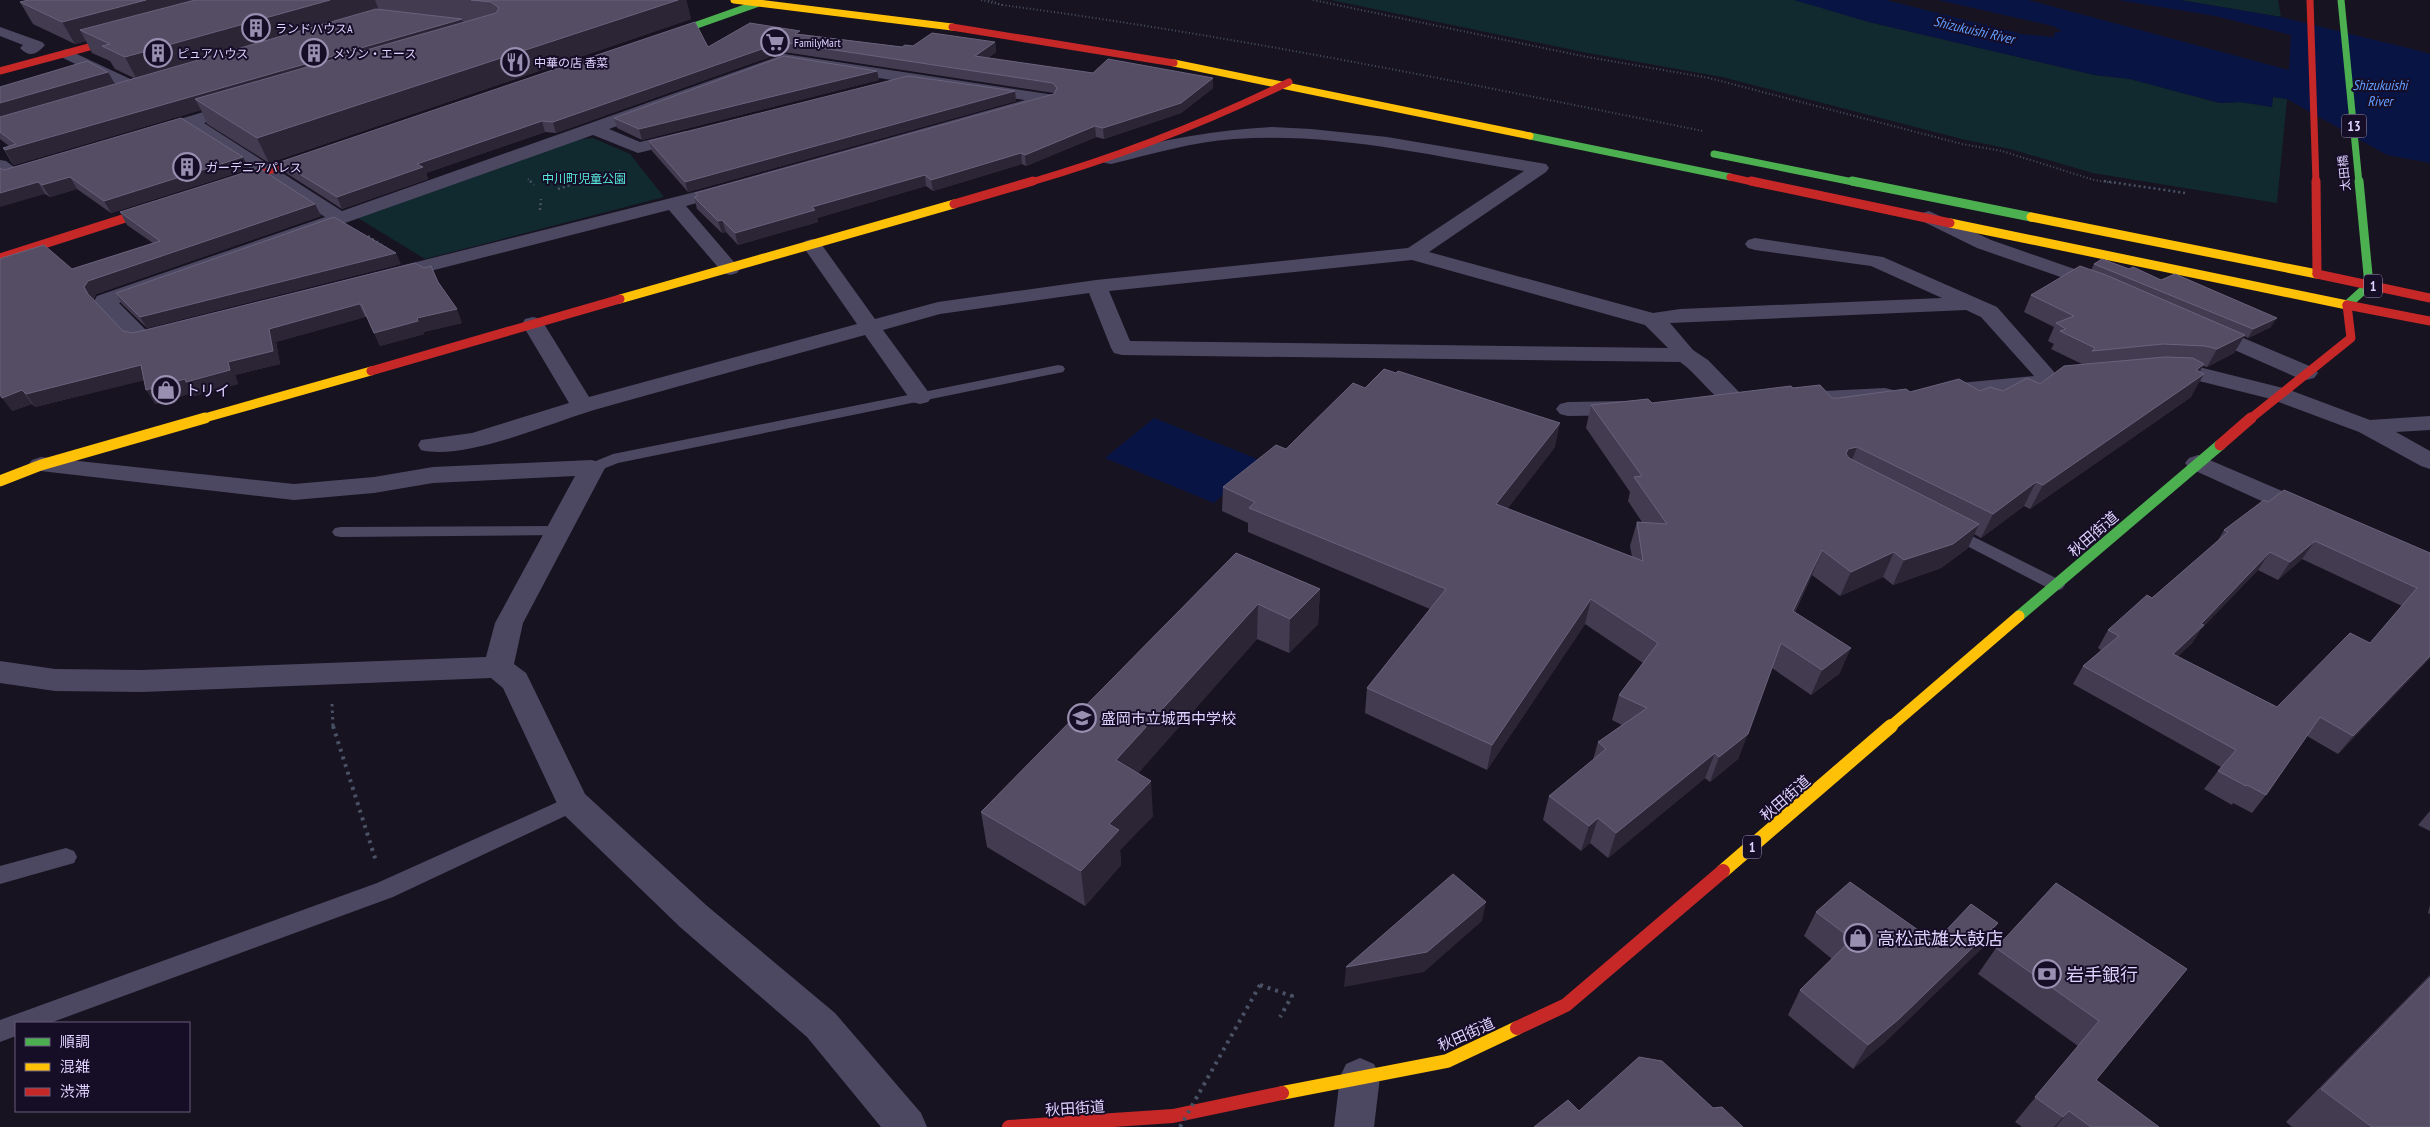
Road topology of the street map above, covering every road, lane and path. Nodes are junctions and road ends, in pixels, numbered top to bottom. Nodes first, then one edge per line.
1 (734, 0) edge
2 (981, 0) edge
3 (988, 0) edge
4 (1313, 0) edge
5 (2310, 0) edge
6 (2341, 0) edge
7 (763, 1) edge
8 (1002, 5) junction
9 (0, 31) edge
10 (140, 33) edge
11 (649, 42) edge
12 (33, 50) dead end
13 (66, 54) junction
14 (0, 72) edge
15 (1300, 77) dead end
16 (911, 79) junction
17 (154, 82) edge
18 (1284, 84) junction
19 (135, 87) junction
20 (874, 89) edge
21 (108, 95) edge
22 (255, 102) edge
23 (190, 122) junction
24 (594, 130) junction
25 (705, 131) edge
26 (1708, 132) dead end
27 (133, 138) edge
28 (638, 148) junction
29 (333, 149) edge
30 (1704, 152) dead end
31 (58, 160) edge
32 (1098, 163) junction
33 (0, 165) edge
34 (268, 171) junction
35 (222, 186) edge
36 (558, 189) dead end
37 (2184, 193) dead end
38 (176, 201) edge
39 (673, 203) junction
40 (338, 218) junction
41 (1929, 218) junction
42 (1755, 244) dead end
43 (812, 245) junction
44 (1412, 254) junction
45 (0, 258) edge
46 (419, 268) junction
47 (730, 268) junction
48 (2317, 274) junction
49 (2369, 285) junction
50 (1096, 286) junction
51 (2121, 293) edge
52 (2430, 298) edge
53 (1968, 304) junction
54 (2347, 305) junction
55 (1653, 320) junction
56 (2187, 321) edge
57 (2430, 321) edge
58 (533, 324) junction
59 (872, 326) junction
60 (1685, 356) junction
61 (1058, 369) dead end
62 (2144, 372) edge
63 (2306, 373) junction
64 (2279, 394) junction
65 (920, 397) junction
66 (1736, 402) junction
67 (1708, 405) edge
68 (583, 406) junction
69 (1653, 408) edge
70 (1568, 410) dead end
71 (2430, 423) edge
72 (2368, 427) junction
73 (430, 445) dead end
74 (2430, 461) edge
75 (2198, 463) junction
76 (41, 465) junction
77 (592, 468) junction
78 (0, 481) edge
79 (1935, 523) edge
80 (2334, 524) edge
81 (558, 531) junction
82 (341, 532) dead end
83 (2056, 586) junction
84 (498, 667) junction
85 (0, 672) edge
86 (340, 673) junction
87 (573, 804) junction
88 (66, 856) dead end
89 (0, 875) edge
90 (385, 890) junction
91 (1280, 1017) dead end
92 (24, 1022) edge
93 (15, 1025) edge
94 (0, 1031) edge
95 (1360, 1076) junction
96 (907, 1127) edge
97 (1008, 1127) edge
98 (1180, 1127) edge
99 (1354, 1127) edge

1 - 7 street
2 - 8 path
3 - 8 path
4 - 37 path
5 - 48 street, 太田橋
6 - 49 street, 太田橋 / 13
7 - 11 street
7 - 18 street
8 - 26 path
9 - 12 street
10 - 13 street
13 - 14 street
13 - 19 street
15 - 18 street
16 - 20 street
16 - 24 street
16 - 39 street
17 - 19 street
18 - 32 street
18 - 41 street
19 - 21 street
22 - 23 street
23 - 27 street
23 - 34 street
24 - 28 street
24 - 40 street
25 - 28 street
28 - 36 path
29 - 34 street
30 - 48 street
31 - 33 street
32 - 43 street
32 - 44 street
34 - 35 street
34 - 40 street
38 - 45 street
39 - 46 street
39 - 47 street
40 - 46 path
40 - 46 street
41 - 51 street
41 - 54 street
42 - 53 street
43 - 47 street
43 - 59 street
44 - 50 street
44 - 55 street
47 - 58 street
48 - 49 street, 1
48 - 54 street, 1
49 - 52 street, 1
49 - 54 street
50 - 59 street
50 - 60 street
53 - 55 street
53 - 66 street
54 - 57 street, 1
54 - 63 street, 秋田街道 / 1
55 - 60 street
56 - 63 street
58 - 68 street
58 - 76 street
59 - 65 street
59 - 68 street
60 - 66 street
61 - 65 lane
62 - 64 street
63 - 64 street, 秋田街道 / 1
64 - 72 street
64 - 75 street, 秋田街道 / 1
65 - 77 lane
66 - 67 street
68 - 73 street
69 - 70 street
71 - 72 street
72 - 74 street
75 - 80 street
75 - 83 street, 秋田街道 / 1
76 - 77 street
76 - 78 street
77 - 81 street
79 - 83 lane
81 - 82 lane
81 - 84 street
83 - 95 street, 秋田街道 / 1
84 - 86 street
84 - 87 street
85 - 86 street
86 - 90 path
87 - 90 lane
87 - 96 street
88 - 89 lane
90 - 92 lane
91 - 98 path, bridge
93 - 94 lane
95 - 97 street, 秋田街道 / 1
95 - 99 street

